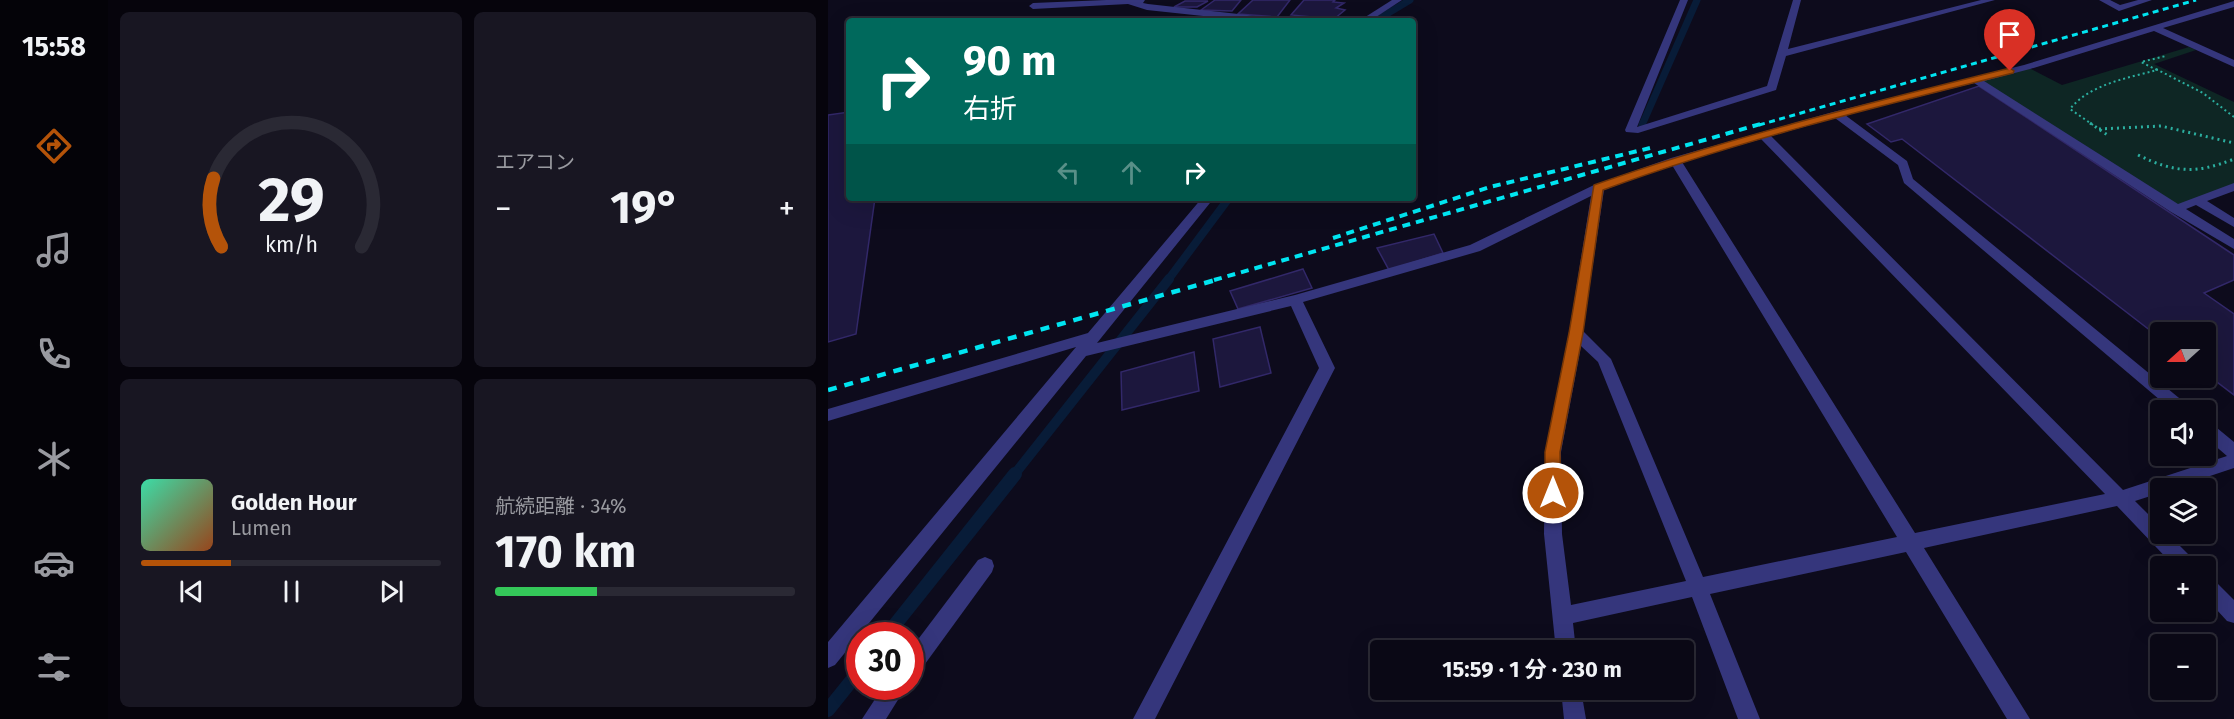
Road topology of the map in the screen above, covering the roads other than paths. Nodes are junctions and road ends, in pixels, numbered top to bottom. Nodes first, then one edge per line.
1 (1158, 0) edge
2 (1398, 0) edge
3 (1684, 0) edge
4 (1797, 0) edge
5 (1991, 0) edge
6 (2103, 0) edge
7 (2148, 0) edge
8 (2218, 0) edge
9 (1130, 2) junction
10 (2233, 5) edge
11 (1033, 7) edge
12 (1248, 18) edge
13 (1369, 18) edge
14 (2155, 28) junction
15 (1781, 54) junction
16 (2234, 64) edge
17 (1976, 80) junction
18 (1837, 114) junction
19 (1764, 135) junction
20 (1675, 160) junction
21 (2234, 187) edge
22 (1598, 188) junction
23 (1206, 201) edge
24 (2198, 201) junction
25 (2175, 209) junction
26 (2234, 223) edge
27 (2234, 245) edge
28 (1295, 300) junction
29 (1576, 333) junction
30 (1088, 346) junction
31 (2171, 400) edge
32 (828, 415) edge
33 (2216, 437) edge
34 (2234, 452) edge
35 (2234, 461) edge
36 (2121, 498) junction
37 (1911, 543) junction
38 (2177, 556) edge
39 (985, 566) dead end
40 (1698, 588) junction
41 (2216, 595) edge
42 (2234, 614) edge
43 (1561, 616) junction
44 (1564, 640) edge
45 (924, 649) edge
46 (828, 658) edge
47 (887, 700) edge
48 (1572, 700) edge
49 (873, 719) edge
50 (1144, 719) edge
51 (1575, 719) edge
52 (1749, 719) edge
53 (2019, 719) edge

1 - 9 street
2 - 13 street
3 - 15 street
4 - 15 street
5 - 15 street
6 - 7 street
8 - 10 street
9 - 11 street
9 - 12 street
10 - 14 street
14 - 16 street
14 - 17 street
17 - 18 street
17 - 25 street
18 - 19 street
18 - 31 street
19 - 20 street
19 - 36 street
20 - 22 street
20 - 37 street
21 - 24 street
22 - 28 street
22 - 29 street
23 - 30 street
24 - 25 street
24 - 26 street
25 - 27 street
28 - 30 street
28 - 50 street
29 - 40 street
29 - 43 street
30 - 32 street
30 - 46 street
33 - 34 street
35 - 36 street
36 - 37 street
36 - 38 street
37 - 40 street
37 - 53 street
39 - 45 street
40 - 43 street
40 - 52 street
41 - 42 street
43 - 44 street
47 - 49 street
48 - 51 street

